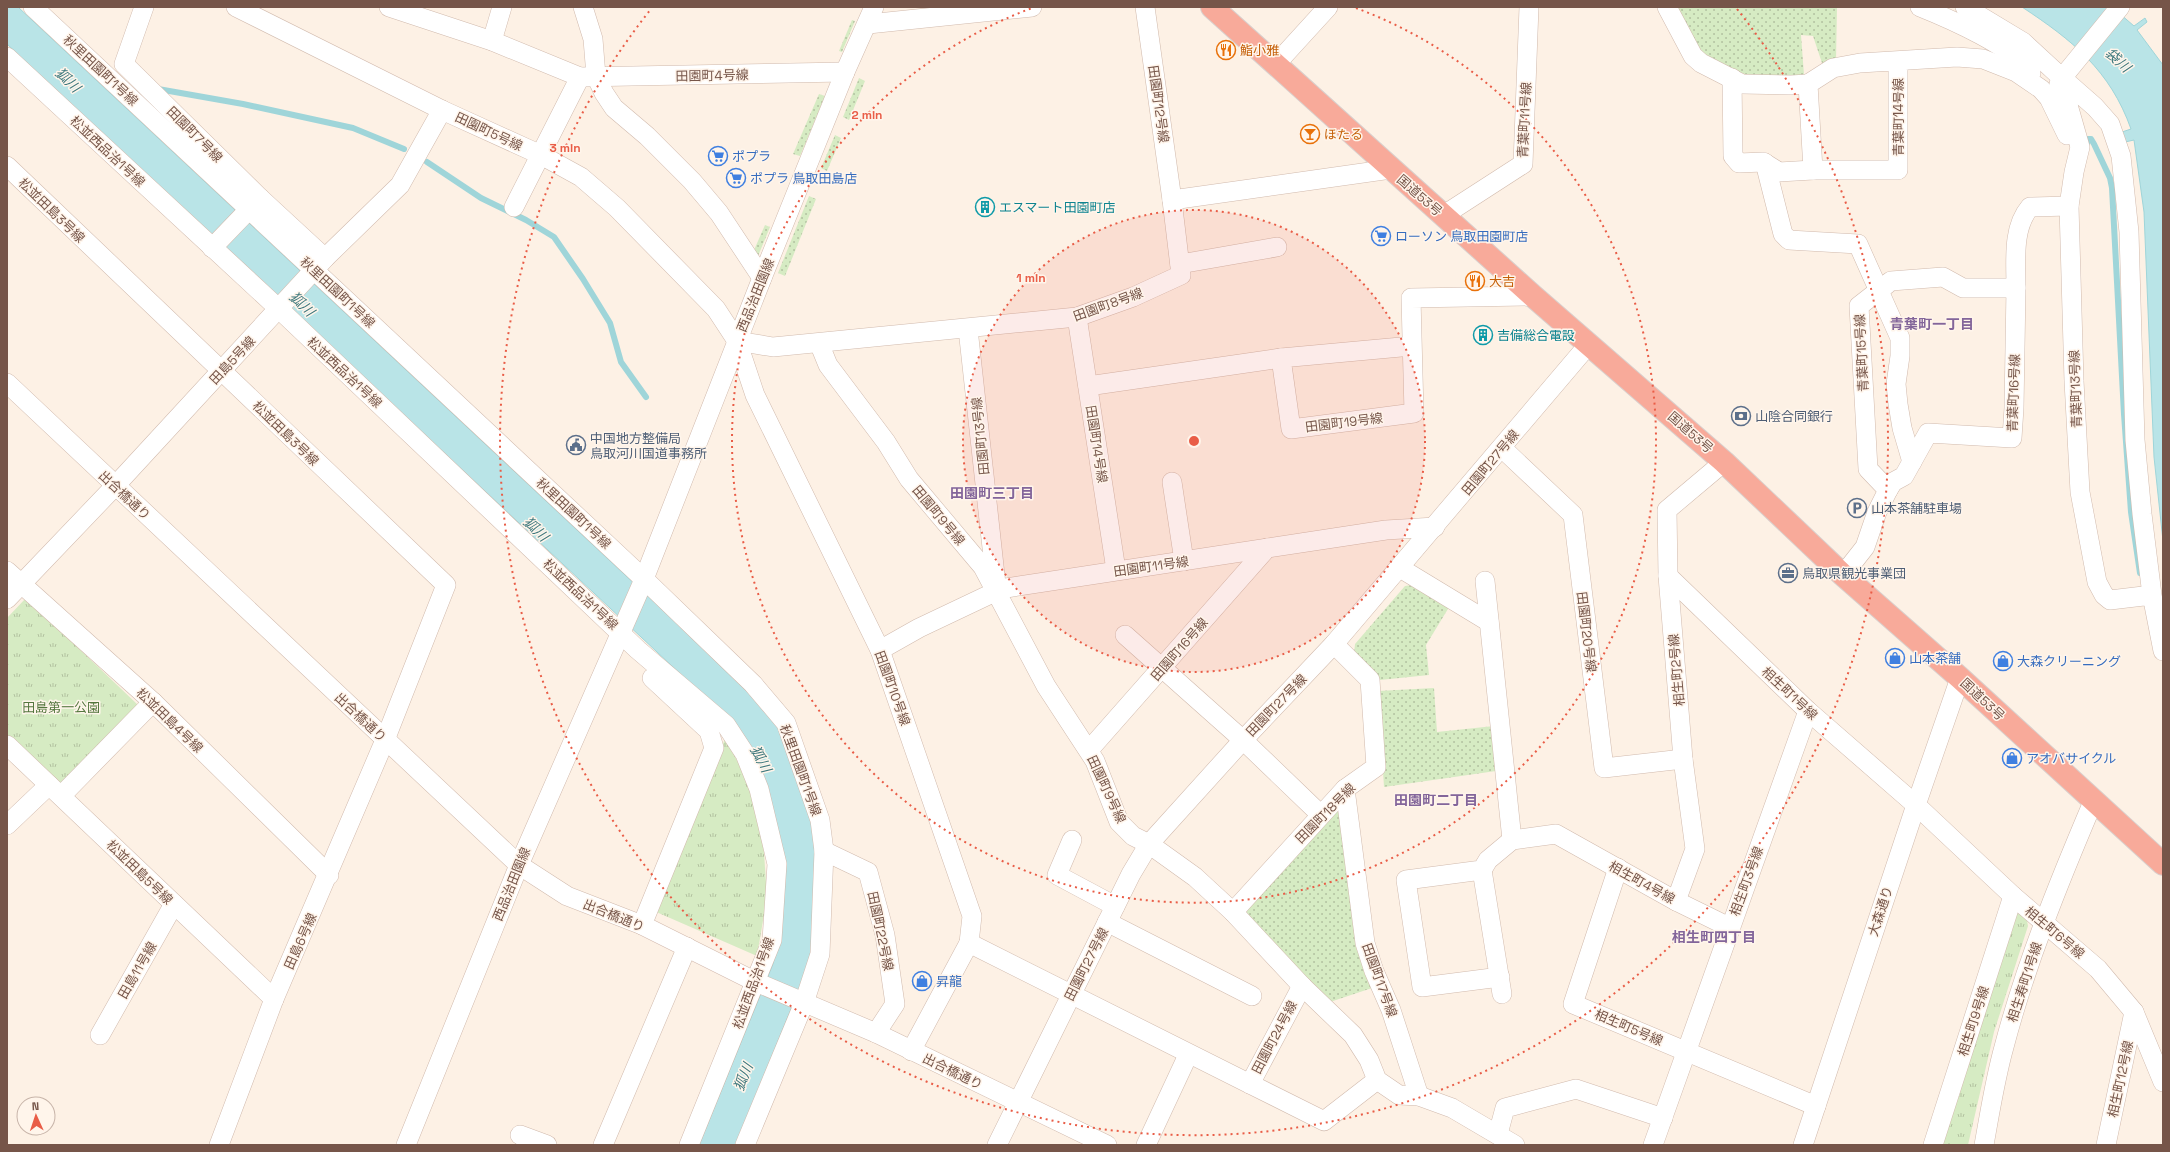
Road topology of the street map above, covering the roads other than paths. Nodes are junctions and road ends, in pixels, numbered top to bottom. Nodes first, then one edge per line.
1 (33, 7) edge
2 (144, 7) edge
3 (236, 7) edge
4 (389, 7) edge
5 (502, 7) edge
6 (583, 7) edge
7 (1032, 7) edge
8 (1145, 7) edge
9 (1212, 7) edge
10 (1328, 7) edge
11 (1529, 7) edge
12 (1667, 7) edge
13 (1920, 7) edge
14 (1964, 7) edge
15 (2120, 7) edge
16 (871, 15) edge
17 (492, 41) junction
18 (7, 56) edge
19 (1898, 61) junction
20 (1275, 65) junction
21 (845, 72) junction
22 (2065, 73) junction
23 (588, 77) junction
24 (1732, 78) junction
25 (1808, 84) junction
26 (2041, 89) junction
27 (442, 110) junction
28 (541, 156) junction
29 (2078, 156) junction
30 (1765, 163) junction
31 (7, 166) edge
32 (1391, 169) junction
33 (1813, 170) junction
34 (1172, 200) junction
35 (2068, 206) junction
36 (251, 207) junction
37 (514, 207) dead end
38 (1444, 215) junction
39 (215, 244) junction
40 (1277, 247) dead end
41 (1180, 264) junction
42 (316, 267) junction
43 (762, 278) junction
44 (2016, 288) junction
45 (1879, 292) junction
46 (1533, 296) junction
47 (281, 307) junction
48 (1077, 318) junction
49 (968, 329) junction
50 (737, 341) junction
51 (818, 343) junction
52 (1589, 344) junction
53 (1412, 346) junction
54 (1281, 358) junction
55 (221, 371) junction
56 (7, 383) edge
57 (1088, 386) junction
58 (1502, 448) junction
59 (1724, 462) junction
60 (1912, 462) junction
61 (1172, 482) dead end
62 (115, 486) junction
63 (1888, 490) junction
64 (1435, 527) junction
65 (1267, 548) junction
66 (1184, 561) junction
67 (1400, 568) junction
68 (1116, 570) junction
69 (7, 571) edge
70 (1844, 575) junction
71 (1668, 576) junction
72 (1485, 581) dead end
73 (643, 582) junction
74 (21, 584) junction
75 (997, 591) junction
76 (2152, 595) junction
77 (7, 600) edge
78 (1490, 622) junction
79 (622, 629) junction
80 (1125, 635) dead end
81 (1334, 644) junction
82 (638, 650) junction
83 (880, 650) junction
84 (2163, 651) edge
85 (1162, 668) junction
86 (1960, 678) junction
87 (153, 702) junction
88 (1808, 711) junction
89 (385, 740) junction
90 (1243, 740) junction
91 (7, 745) edge
92 (1089, 750) junction
93 (1683, 759) junction
94 (1345, 789) junction
95 (55, 790) junction
96 (2094, 802) junction
97 (1916, 805) junction
98 (1321, 815) junction
99 (7, 825) edge
100 (1072, 840) dead end
101 (1512, 840) junction
102 (1149, 844) junction
103 (824, 851) junction
104 (2163, 864) edge
105 (519, 865) junction
106 (1618, 868) junction
107 (1482, 870) junction
108 (329, 875) junction
109 (2013, 896) junction
110 (1676, 901) junction
111 (174, 904) junction
112 (1233, 912) junction
113 (1111, 914) junction
114 (2043, 921) junction
115 (642, 925) junction
116 (1729, 927) junction
117 (969, 943) junction
118 (687, 947) junction
119 (758, 983) junction
120 (1302, 986) junction
121 (1070, 995) junction
122 (1252, 996) dead end
123 (274, 999) junction
124 (801, 1002) junction
125 (2134, 1012) junction
126 (876, 1033) junction
127 (100, 1035) dead end
128 (911, 1051) junction
129 (1687, 1052) junction
130 (1188, 1055) junction
131 (1377, 1080) junction
132 (2163, 1082) edge
133 (1250, 1084) junction
134 (1419, 1096) junction
135 (1018, 1103) junction
136 (1816, 1106) junction
137 (1663, 1118) junction
138 (1498, 1134) junction
139 (520, 1135) dead end
140 (219, 1145) edge
141 (406, 1145) edge
142 (546, 1145) edge
143 (603, 1145) edge
144 (689, 1145) edge
145 (745, 1145) edge
146 (998, 1145) edge
147 (1107, 1145) edge
148 (1146, 1145) edge
149 (1515, 1145) edge
150 (1653, 1145) edge
151 (1803, 1145) edge
152 (1933, 1145) edge
153 (1984, 1145) edge
154 (2106, 1145) edge

1 - 36 street, 秋里田園町1号線
2 - 36 street, 田園町7号線
3 - 27 street, 田園町5号線
4 - 17 street
5 - 17 street
6 - 23 street
7 - 16 street
8 - 34 street, 田園町12号線
9 - 20 highway, 国道53号
10 - 20 street
11 - 38 street, 青葉町11号線
12 - 24 street
13 - 26 street
14 - 22 street
15 - 22 street
16 - 21 street, 西品治田園線
17 - 23 street
18 - 39 street, 松並西品治1号線
19 - 25 street, 青葉町14号線
19 - 26 street, 青葉町14号線
19 - 33 street, 青葉町14号線
20 - 32 highway, 国道53号
21 - 23 street, 田園町4号線
21 - 43 street, 西品治田園線
22 - 29 street, 青葉町13号線
22 - 76 street
23 - 28 street
23 - 43 street
24 - 25 street
24 - 30 street
25 - 33 street
26 - 29 street, 青葉町14号線
27 - 28 street, 田園町5号線
27 - 42 street, 田島5号線
28 - 37 street
28 - 50 street, 田園町5号線
29 - 35 street, 青葉町13号線
30 - 33 street
30 - 45 street
31 - 55 street, 松並田島3号線
32 - 34 street
32 - 38 highway, 国道53号
34 - 41 street
35 - 44 street
35 - 76 street, 青葉町13号線
36 - 39 street
36 - 42 street, 秋里田園町1号線
38 - 46 highway, 国道53号
39 - 47 street, 松並西品治1号線
40 - 41 street
41 - 48 street, 田園町8号線
42 - 47 street, 田島5号線
42 - 73 street, 秋里田園町1号線
43 - 50 street, 西品治田園線
44 - 45 street, 青葉町15号線
44 - 60 street, 青葉町16号線
45 - 60 street
45 - 63 street, 青葉町15号線
46 - 52 highway, 国道53号
46 - 53 street, 田園町19号線
47 - 55 street, 田島5号線
47 - 79 street, 松並西品治1号線
48 - 49 street, 田園町8号線
48 - 57 street, 田園町14号線
49 - 51 street, 田園町8号線
49 - 75 street, 田園町13号線
50 - 51 street, 田園町8号線
50 - 73 street, 西品治田園線
50 - 83 street, 田園町10号線
51 - 75 street, 田園町9号線
52 - 58 street, 田園町27号線
52 - 59 highway, 国道53号
53 - 54 street
53 - 54 street, 田園町19号線
54 - 57 street
55 - 62 street, 田島5号線
55 - 89 street, 松並田島3号線
56 - 62 street, 出合橋通り
57 - 68 street, 田園町14号線
58 - 64 street, 田園町27号線
58 - 93 street, 田園町20号線
59 - 70 highway, 国道53号
59 - 71 street, 相生町2号線
60 - 63 street, 青葉町16号線
61 - 66 street
62 - 74 street, 田島5号線
62 - 89 street, 出合橋通り
63 - 70 street
64 - 65 street, 田園町11号線
64 - 67 street, 田園町27号線
65 - 66 street, 田園町11号線
65 - 85 street, 田園町16号線
66 - 68 street, 田園町11号線
67 - 78 street
67 - 81 street, 田園町27号線
68 - 75 street, 田園町11号線
69 - 74 street, 松並田島4号線
70 - 86 highway, 国道53号
71 - 88 street, 相生町1号線
71 - 93 street, 相生町2号線
72 - 78 street
73 - 79 street, 西品治田園線
73 - 103 street, 秋里田園町1号線
74 - 77 street, 田島5号線
74 - 87 street, 松並田島4号線
75 - 83 street, 田園町11号線
75 - 92 street, 田園町9号線
76 - 84 street
78 - 101 street
79 - 82 street, 松並西品治1号線
79 - 105 street, 西品治田園線
80 - 85 street
81 - 90 street, 田園町27号線
81 - 94 street, 田園町18号線
82 - 115 street
82 - 119 street, 松並西品治1号線
83 - 117 street, 田園町10号線
85 - 90 street
85 - 92 street, 田園町16号線
86 - 96 highway, 国道53号
86 - 97 street, 大森通り
87 - 95 street
87 - 108 street, 松並田島4号線
88 - 97 street, 相生町1号線
88 - 116 street, 相生町3号線
89 - 105 street, 出合橋通り
89 - 108 street, 田島6号線
90 - 98 street
90 - 102 street, 田園町27号線
91 - 95 street, 松並田島5号線
92 - 102 street, 田園町9号線
93 - 110 street, 相生町2号線
94 - 98 street, 田園町18号線
94 - 134 street, 田園町17号線
95 - 99 street
95 - 111 street, 松並田島5号線
96 - 104 highway, 国道53号
96 - 114 street, 相生寿町1号線
97 - 109 street, 相生町6号線
97 - 136 street, 大森通り
98 - 112 street, 田園町18号線
100 - 113 street
101 - 106 street, 相生町4号線
101 - 107 street
102 - 112 street, 田園町9号線
102 - 113 street, 田園町27号線
103 - 124 street, 秋里田園町1号線
103 - 126 street, 田園町22号線
105 - 115 street, 出合橋通り
105 - 141 street, 西品治田園線
106 - 110 street, 相生町4号線
106 - 129 street, 相生町5号線
107 - 107 street
108 - 123 street, 田島6号線
109 - 114 street, 相生町6号線
109 - 152 street, 相生町9号線
110 - 116 street, 相生町4号線
111 - 123 street, 松並田島5号線
111 - 127 street, 田島11号線
112 - 120 street, 田園町9号線
113 - 121 street, 田園町27号線
113 - 122 street
114 - 125 street, 相生町6号線
114 - 153 street, 相生寿町1号線
115 - 118 street, 出合橋通り
116 - 129 street, 相生町3号線
117 - 121 street
117 - 128 street
118 - 119 street, 出合橋通り
118 - 143 street
119 - 124 street, 出合橋通り
119 - 144 street, 松並西品治1号線
120 - 131 street, 田園町9号線
120 - 133 street, 田園町24号線
121 - 130 street
121 - 135 street, 田園町27号線
123 - 140 street, 田島6号線
124 - 126 street, 出合橋通り
124 - 145 street, 秋里田園町1号線
125 - 132 street, 相生町6号線
125 - 154 street, 相生町12号線
126 - 128 street, 出合橋通り
128 - 135 street, 出合橋通り
129 - 136 street, 相生町5号線
129 - 137 street, 相生町3号線
130 - 133 street
130 - 148 street
131 - 133 street, 田園町24号線
131 - 134 street
134 - 138 street
135 - 146 street, 田園町27号線
135 - 147 street, 出合橋通り
136 - 151 street, 大森通り
137 - 138 street
137 - 150 street, 相生町3号線
138 - 149 street
139 - 142 street

